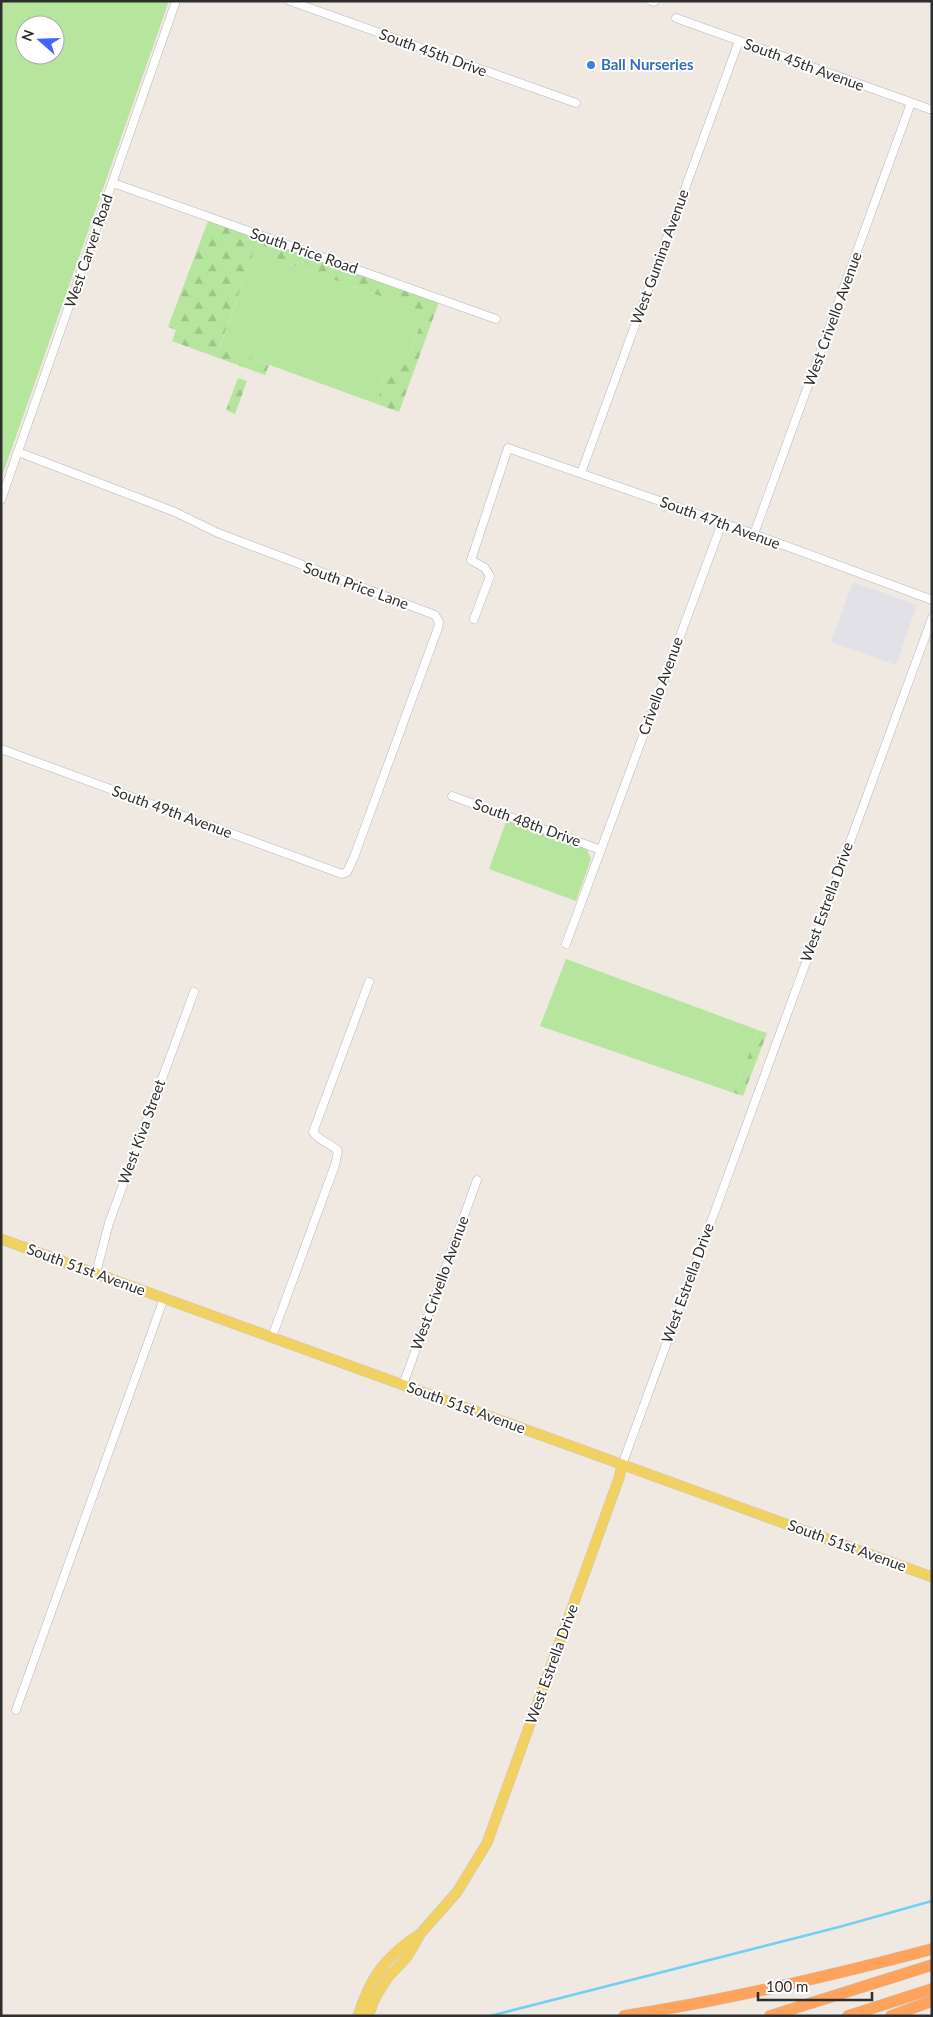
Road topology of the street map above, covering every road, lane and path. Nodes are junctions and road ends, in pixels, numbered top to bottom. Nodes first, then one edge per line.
1 (176, 1) edge
2 (290, 1) edge
3 (676, 18) dead end
4 (739, 41) junction
5 (576, 103) dead end
6 (911, 103) junction
7 (932, 110) edge
8 (112, 183) junction
9 (496, 319) dead end
10 (24, 455) junction
11 (581, 473) junction
12 (1, 500) edge
13 (722, 523) junction
14 (754, 534) junction
15 (932, 600) edge
16 (932, 618) edge
17 (474, 619) dead end
18 (1, 750) edge
19 (452, 796) dead end
20 (601, 850) junction
21 (342, 874) joint
22 (566, 944) dead end
23 (369, 982) dead end
24 (194, 992) dead end
25 (477, 1180) dead end
26 (1, 1239) edge
27 (96, 1274) junction
28 (164, 1298) junction
29 (272, 1337) junction
30 (403, 1385) junction
31 (622, 1464) junction
32 (932, 1577) edge
33 (16, 1710) dead end
34 (421, 1933) junction
35 (932, 1949) edge
36 (932, 1965) edge
37 (932, 1989) edge
38 (932, 2001) edge
39 (358, 2016) edge
40 (368, 2016) edge
41 (624, 2016) edge
42 (770, 2016) edge
43 (848, 2016) edge
44 (891, 2016) edge

1 - 8 street, West Carver Road
2 - 5 street, South 45th Drive
3 - 4 street, South 45th Avenue
4 - 6 street, South 45th Avenue
4 - 11 street, West Gumina Avenue
6 - 7 street, South 45th Avenue
6 - 14 street, West Crivello Avenue
8 - 9 street, South Price Road
8 - 10 street, West Carver Road
10 - 12 street, West Carver Road
10 - 21 street, South Price Lane
11 - 13 street, South 47th Avenue
11 - 17 street, South 47th Avenue
13 - 14 street, South 47th Avenue
13 - 20 street, Crivello Avenue
14 - 15 street, South 47th Avenue
16 - 31 street, West Estrella Drive
18 - 21 street, South 49th Avenue
19 - 20 street, South 48th Drive
20 - 22 street
23 - 29 street
24 - 27 street, West Kiva Street
25 - 30 street, West Crivello Avenue
26 - 27 main road, South 51st Avenue
27 - 28 main road, South 51st Avenue
28 - 29 main road, South 51st Avenue
28 - 33 street
29 - 30 main road, South 51st Avenue
30 - 31 main road, South 51st Avenue
31 - 32 main road, South 51st Avenue
31 - 34 main road, West Estrella Drive
34 - 39 main road, West Estrella Drive
34 - 40 main road, West Estrella Drive
35 - 41 highway
36 - 42 highway
37 - 43 highway
38 - 44 highway

